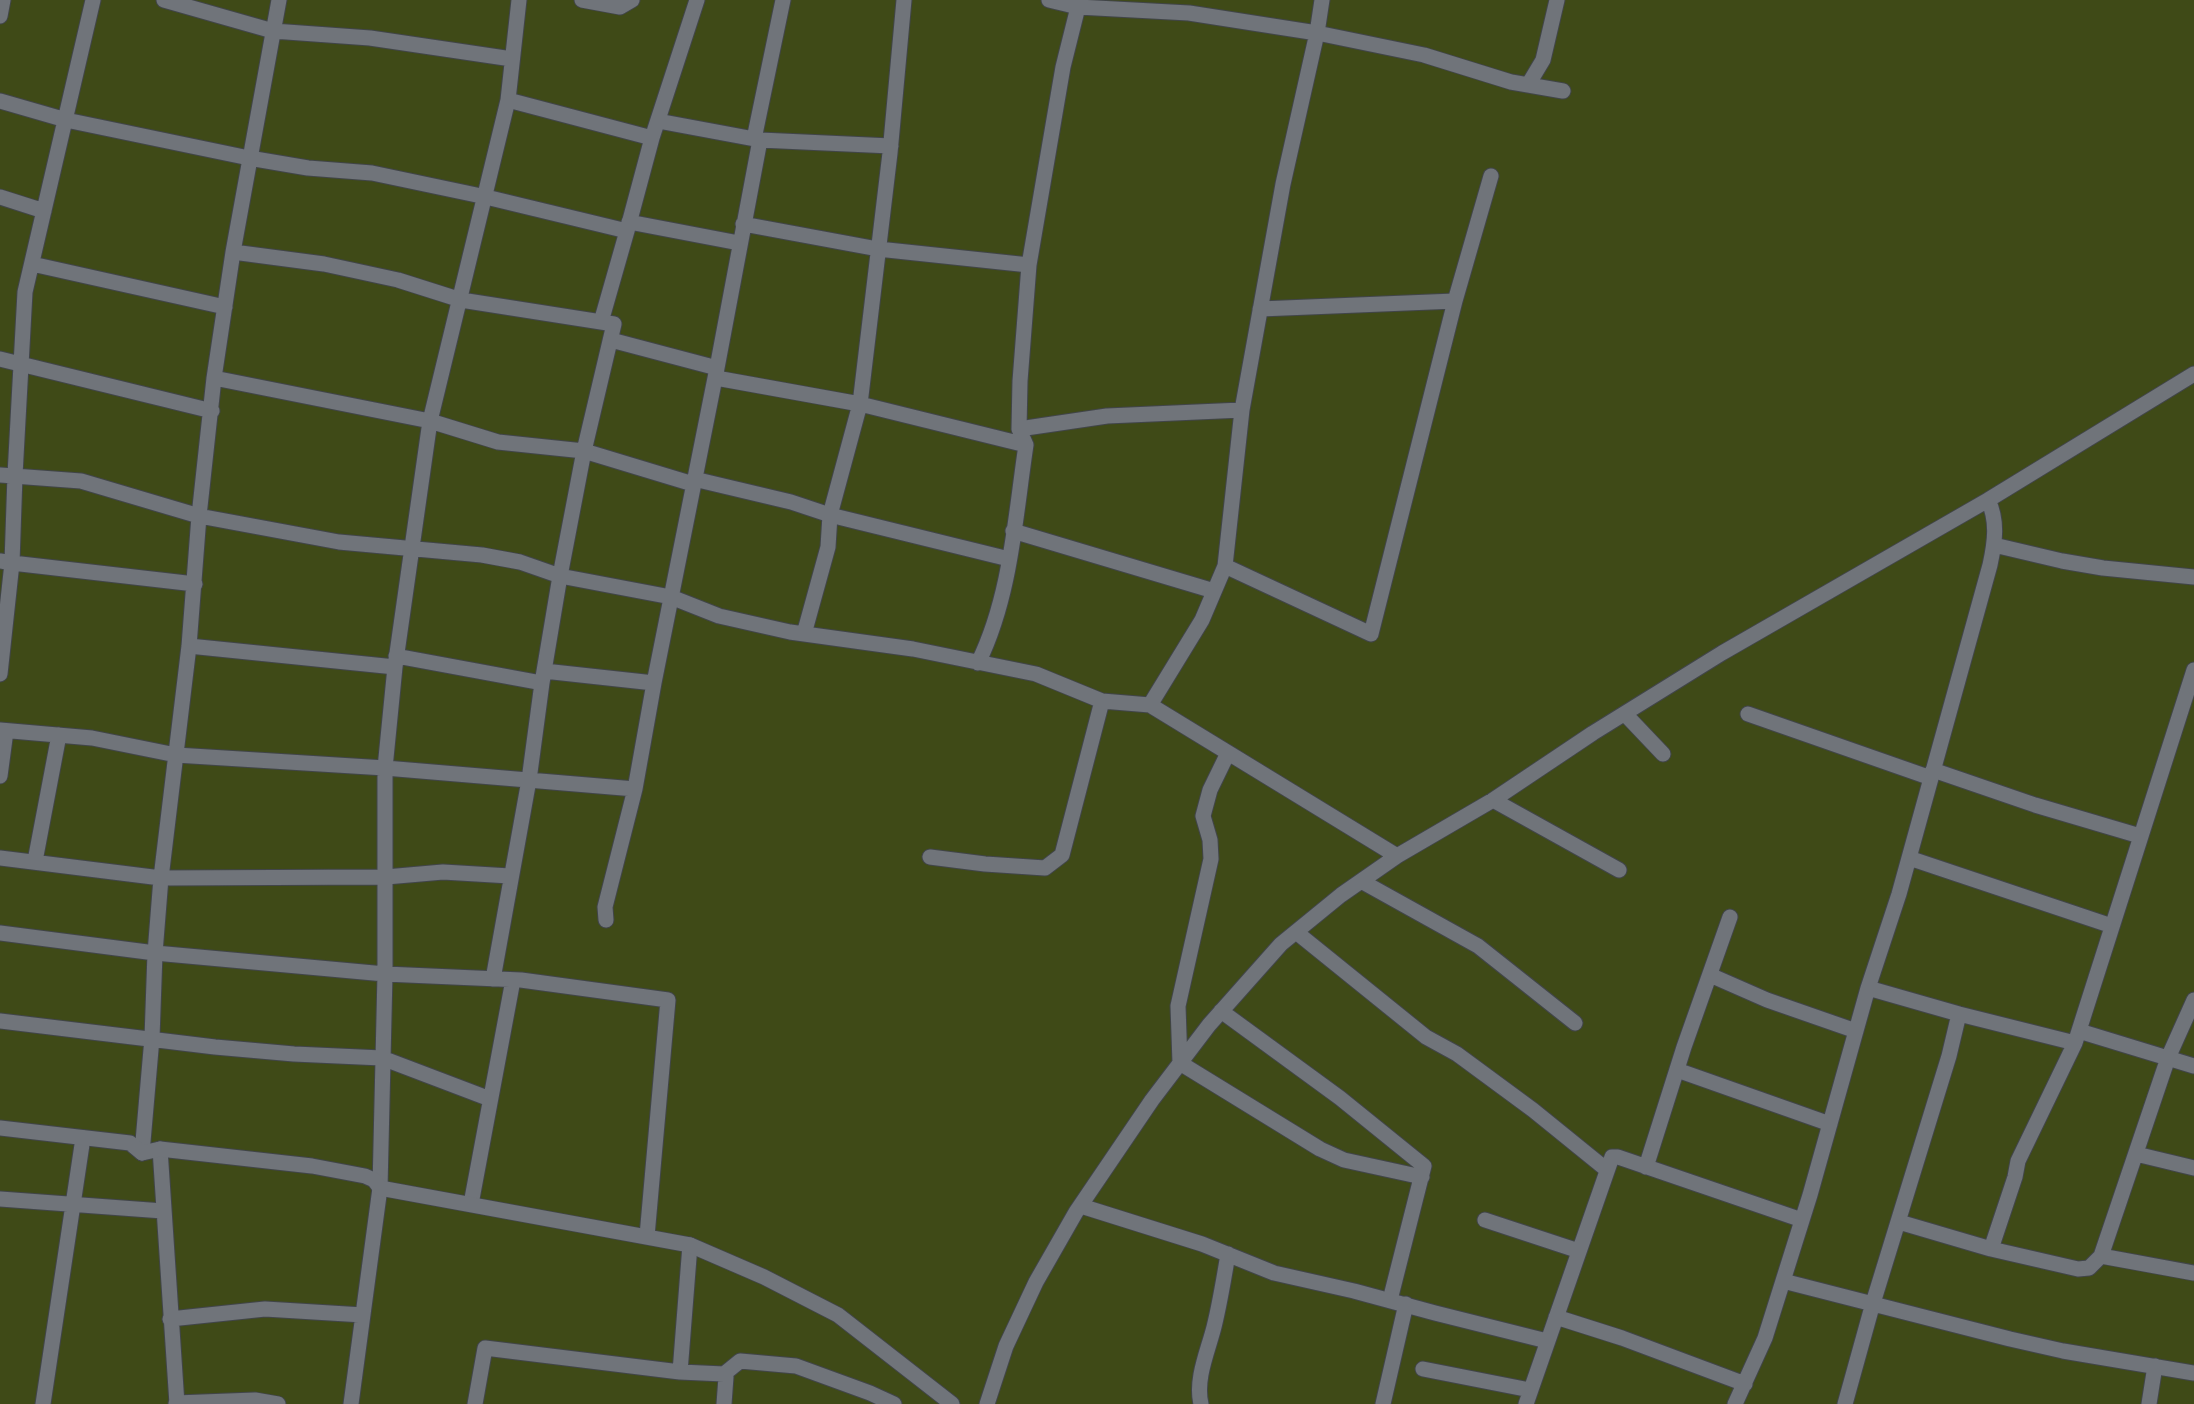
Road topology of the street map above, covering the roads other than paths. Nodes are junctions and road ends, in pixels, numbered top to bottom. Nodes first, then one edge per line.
1 (3, 0) edge
2 (93, 0) edge
3 (164, 0) edge
4 (279, 0) edge
5 (519, 0) edge
6 (582, 0) edge
7 (632, 0) edge
8 (697, 0) edge
9 (783, 0) edge
10 (904, 0) edge
11 (1049, 0) edge
12 (1322, 0) edge
13 (1557, 0) edge
14 (1078, 4) edge
15 (0, 16) edge
16 (273, 31) junction
17 (1317, 33) junction
18 (512, 59) junction
19 (1528, 85) junction
20 (1563, 91) dead end
21 (508, 100) junction
22 (0, 101) edge
23 (66, 120) junction
24 (658, 121) junction
25 (652, 138) junction
26 (757, 140) junction
27 (891, 146) junction
28 (249, 158) junction
29 (1491, 176) dead end
30 (0, 197) edge
31 (486, 197) junction
32 (44, 211) junction
33 (743, 224) junction
34 (628, 227) junction
35 (739, 243) junction
36 (878, 249) junction
37 (233, 252) junction
38 (32, 264) junction
39 (1029, 265) junction
40 (461, 300) junction
41 (1455, 301) junction
42 (225, 307) junction
43 (1260, 309) junction
44 (601, 322) junction
45 (611, 340) junction
46 (0, 359) edge
47 (21, 363) junction
48 (716, 373) junction
49 (2194, 374) edge
50 (214, 378) junction
51 (860, 404) junction
52 (1242, 410) junction
53 (212, 411) junction
54 (430, 421) junction
55 (1019, 429) junction
56 (1026, 445) junction
57 (584, 451) junction
58 (7, 476) edge
59 (694, 482) junction
60 (1988, 500) junction
61 (830, 515) junction
62 (200, 516) junction
63 (1014, 531) junction
64 (1994, 546) junction
65 (413, 547) junction
66 (1010, 559) junction
67 (6, 562) edge
68 (1225, 566) junction
69 (560, 576) junction
70 (2194, 577) edge
71 (195, 584) junction
72 (1214, 591) junction
73 (671, 597) junction
74 (804, 634) junction
75 (189, 646) junction
76 (395, 662) junction
77 (978, 663) junction
78 (2194, 670) edge
79 (0, 674) edge
80 (543, 677) junction
81 (654, 683) junction
82 (1102, 701) junction
83 (1150, 705) junction
84 (1625, 714) junction
85 (1748, 714) dead end
86 (3, 730) edge
87 (59, 735) junction
88 (1228, 753) junction
89 (1663, 754) dead end
90 (176, 755) junction
91 (385, 768) junction
92 (1932, 774) junction
93 (0, 776) edge
94 (529, 780) junction
95 (635, 789) junction
96 (1493, 800) junction
97 (2140, 836) junction
98 (1397, 856) junction
99 (930, 857) dead end
100 (0, 858) edge
101 (1909, 858) junction
102 (34, 861) junction
103 (1619, 870) dead end
104 (510, 876) junction
105 (386, 877) junction
106 (161, 878) junction
107 (1361, 881) junction
108 (1730, 918) dead end
109 (606, 920) dead end
110 (2112, 926) junction
111 (1296, 932) junction
112 (0, 933) edge
113 (155, 953) junction
114 (385, 974) junction
115 (1710, 975) junction
116 (493, 979) junction
117 (513, 980) junction
118 (1868, 988) junction
119 (2194, 1000) edge
120 (1221, 1011) junction
121 (1959, 1014) junction
122 (0, 1021) edge
123 (1575, 1023) dead end
124 (1856, 1031) junction
125 (2077, 1037) junction
126 (152, 1038) junction
127 (382, 1058) junction
128 (2168, 1058) junction
129 (1180, 1063) junction
130 (2194, 1066) edge
131 (1677, 1070) junction
132 (490, 1099) junction
133 (1830, 1124) junction
134 (0, 1128) edge
135 (83, 1138) junction
136 (160, 1149) junction
137 (142, 1153) junction
138 (2136, 1154) junction
139 (1646, 1167) junction
140 (2194, 1168) edge
141 (1607, 1170) junction
142 (1422, 1177) junction
143 (380, 1188) junction
144 (0, 1198) edge
145 (471, 1204) junction
146 (73, 1205) junction
147 (1081, 1206) junction
148 (163, 1211) junction
149 (1802, 1220) junction
150 (1485, 1221) dead end
151 (1899, 1222) junction
152 (647, 1236) junction
153 (690, 1245) junction
154 (1991, 1249) junction
155 (1579, 1251) junction
156 (1228, 1254) junction
157 (2101, 1256) junction
158 (2194, 1273) edge
159 (1783, 1281) junction
160 (1390, 1300) junction
161 (1872, 1303) junction
162 (1406, 1304) junction
163 (363, 1315) junction
164 (1556, 1317) junction
165 (170, 1319) junction
166 (1547, 1341) junction
167 (2155, 1366) junction
168 (1423, 1369) dead end
169 (680, 1372) junction
170 (2194, 1373) edge
171 (724, 1374) junction
172 (1745, 1384) junction
173 (1528, 1397) edge
174 (176, 1403) edge
175 (43, 1404) edge
176 (278, 1404) edge
177 (351, 1404) edge
178 (476, 1404) edge
179 (724, 1404) edge
180 (894, 1404) edge
181 (952, 1404) edge
182 (987, 1404) edge
183 (1201, 1404) edge
184 (1383, 1404) edge
185 (1735, 1404) edge
186 (1845, 1404) edge
187 (2149, 1404) edge

1 - 15 street
2 - 23 street
3 - 16 street
4 - 16 street
5 - 18 street
6 - 7 street
8 - 24 street
9 - 26 street
10 - 27 street
11 - 14 street
12 - 17 street
13 - 19 street
14 - 17 street
14 - 39 street
16 - 18 street
16 - 28 street
17 - 19 street
17 - 43 street
18 - 21 street
19 - 20 street
21 - 25 street
21 - 31 street
22 - 23 street
23 - 28 street
23 - 32 street
24 - 25 street
24 - 26 street
25 - 34 street
26 - 27 street
26 - 33 street
27 - 36 street
28 - 31 street
28 - 37 street
29 - 41 street
30 - 32 street
31 - 34 street
31 - 40 street
32 - 38 street
33 - 35 street
33 - 36 street
34 - 35 street
34 - 44 street
35 - 48 street
36 - 39 street
36 - 51 street
37 - 40 street
37 - 42 street
38 - 42 street
38 - 47 street
39 - 55 street
40 - 44 street
40 - 54 street
41 - 43 street
41 - 68 street
42 - 50 street
43 - 52 street
44 - 45 street
45 - 48 street
45 - 57 street
46 - 47 street
47 - 53 street
47 - 58 street
48 - 51 street
48 - 59 street
49 - 60 street
50 - 53 street
50 - 54 street
51 - 56 street
51 - 61 street
52 - 55 street
52 - 68 street
53 - 62 street
54 - 57 street
54 - 65 street
55 - 56 street
56 - 63 street
57 - 59 street
57 - 69 street
58 - 62 street
58 - 67 street
59 - 61 street
59 - 73 street
60 - 64 street
60 - 84 street
61 - 66 street
61 - 74 street
62 - 65 street
62 - 71 street
63 - 66 street
63 - 72 street
64 - 70 street
64 - 92 street
65 - 69 street
65 - 76 street
66 - 77 street
67 - 71 street
67 - 79 street
68 - 72 street
69 - 73 street
69 - 80 street
71 - 75 street
72 - 83 street
73 - 74 street
73 - 81 street
74 - 77 street
75 - 76 street
75 - 90 street
76 - 80 street
76 - 91 street
77 - 82 street
78 - 97 street
80 - 81 street
80 - 94 street
81 - 95 street
82 - 83 street
82 - 99 street
83 - 88 street
84 - 89 street
84 - 96 street
85 - 92 street
86 - 87 street
86 - 93 street
87 - 90 street
87 - 102 street
88 - 98 street
88 - 129 street
90 - 91 street
90 - 106 street
91 - 94 street
91 - 105 street
92 - 97 street
92 - 101 street
94 - 95 street
94 - 104 street
95 - 109 street
96 - 98 street
96 - 103 street
97 - 110 street
98 - 107 street
100 - 102 street
101 - 110 street
101 - 118 street
102 - 106 street
104 - 105 street
104 - 116 street
105 - 106 street
105 - 114 street
106 - 113 street
107 - 111 street
107 - 123 street
108 - 115 street
110 - 125 street
111 - 120 street
111 - 141 street
112 - 113 street
113 - 114 street
113 - 126 street
114 - 116 street
114 - 127 street
115 - 124 street
115 - 131 street
116 - 117 street
117 - 132 street
117 - 152 street
118 - 121 street
118 - 124 street
119 - 128 street
120 - 129 street
120 - 142 street
121 - 125 street
121 - 151 street
122 - 126 street
124 - 133 street
125 - 128 street
125 - 154 street
126 - 127 street
126 - 137 street
127 - 132 street
127 - 143 street
128 - 130 street
128 - 138 street
129 - 142 street
129 - 147 street
131 - 133 street
131 - 139 street
132 - 145 street
133 - 149 street
134 - 135 street
135 - 137 street
135 - 146 street
136 - 137 street
136 - 143 street
136 - 148 street
138 - 140 street
138 - 157 street
139 - 141 street
139 - 149 street
141 - 155 street
142 - 160 street
143 - 145 street
143 - 163 street
144 - 146 street
145 - 152 street
146 - 148 street
146 - 175 street
147 - 156 street
147 - 182 street
148 - 165 street
149 - 159 street
150 - 155 street
151 - 154 street
151 - 161 street
152 - 153 street
153 - 169 street
153 - 181 street
154 - 157 street
155 - 164 street
156 - 160 street
156 - 183 street
157 - 158 street
159 - 161 street
159 - 172 street
160 - 162 street
161 - 167 street
161 - 186 street
162 - 166 street
162 - 184 street
163 - 165 street
163 - 177 street
164 - 166 street
164 - 172 street
165 - 174 street
166 - 173 street
167 - 170 street
167 - 187 street
168 - 173 street
169 - 171 street
169 - 178 street
171 - 179 street
171 - 180 street
172 - 185 street
174 - 176 street

